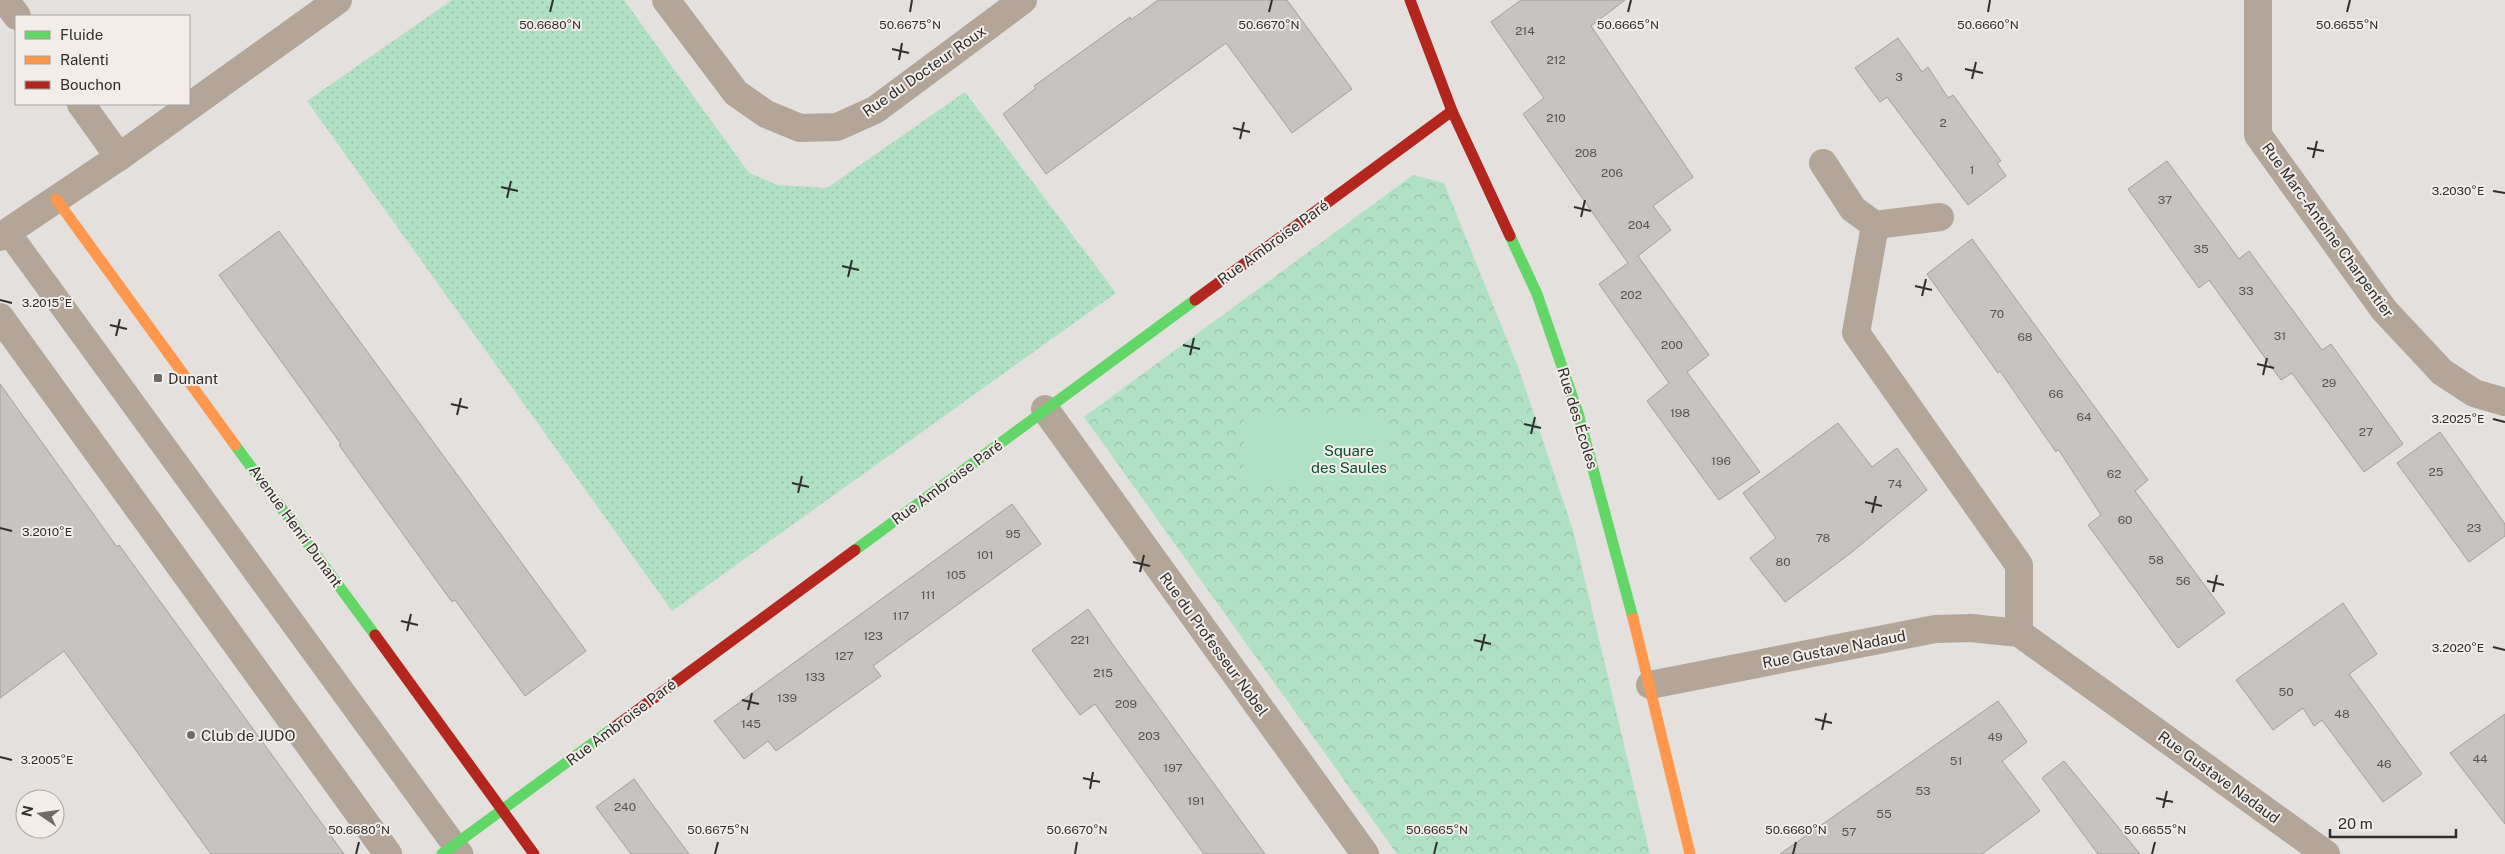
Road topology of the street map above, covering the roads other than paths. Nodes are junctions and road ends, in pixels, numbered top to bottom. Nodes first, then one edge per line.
1 (6, 0) edge
2 (338, 0) edge
3 (666, 0) edge
4 (1023, 0) edge
5 (1410, 0) edge
6 (2258, 0) edge
7 (16, 15) edge
8 (81, 105) edge
9 (1452, 111) junction
10 (119, 157) junction
11 (1823, 163) dead end
12 (56, 199) junction
13 (1940, 217) dead end
14 (1875, 225) junction
15 (4, 235) edge
16 (0, 317) edge
17 (2505, 402) edge
18 (1045, 409) junction
19 (2020, 633) junction
20 (1650, 685) junction
21 (502, 810) junction
22 (452, 851) edge
23 (2321, 853) edge
24 (388, 854) edge
25 (534, 854) edge
26 (1365, 854) edge
27 (1690, 854) edge

1 - 7 street
2 - 10 street
3 - 4 street, Rue du Docteur Roux
5 - 9 street, Rue des Écoles
6 - 17 street, Rue Marc-Antoine Charpentier
8 - 10 street
9 - 18 street, Rue Ambroise Paré
9 - 20 street, Rue des Écoles
10 - 12 street
11 - 14 street
12 - 15 street
12 - 21 street, Avenue Henri Dunant
13 - 14 street
14 - 19 street
15 - 22 lane
16 - 24 street
18 - 21 street, Rue Ambroise Paré
18 - 26 street, Rue du Professeur Nobel
19 - 20 street, Rue Gustave Nadaud
19 - 23 street, Rue Gustave Nadaud
20 - 27 street, Rue des Écoles
21 - 22 street, Rue Ambroise Paré
21 - 25 street, Avenue Henri Dunant

